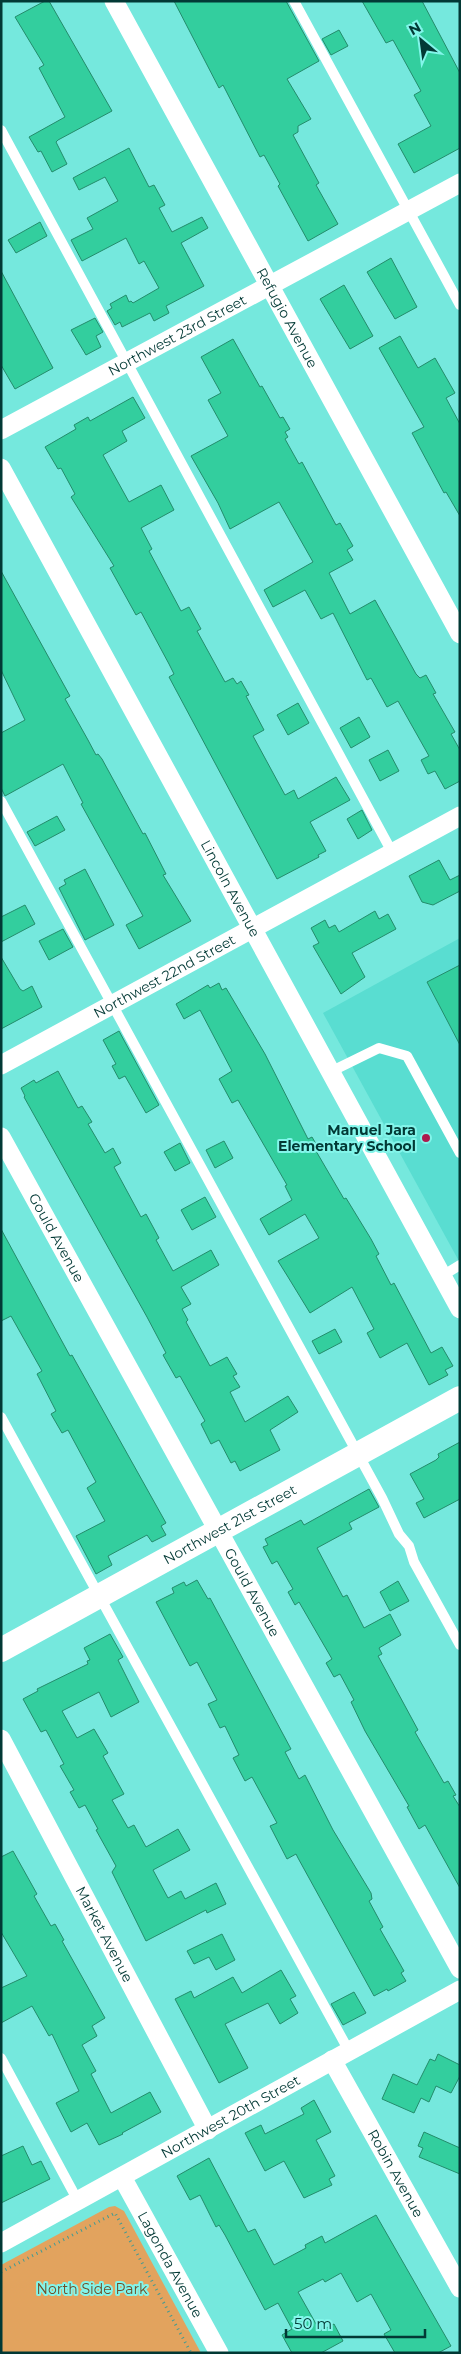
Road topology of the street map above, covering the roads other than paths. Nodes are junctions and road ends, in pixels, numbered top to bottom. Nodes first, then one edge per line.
1 (114, 1) edge
2 (294, 1) edge
3 (1, 130) edge
4 (460, 183) edge
5 (408, 211) junction
6 (270, 286) junction
7 (460, 305) edge
8 (126, 362) junction
9 (1, 430) edge
10 (1, 468) edge
11 (460, 634) edge
12 (1, 801) edge
13 (460, 816) edge
14 (392, 852) junction
15 (253, 928) junction
16 (114, 1004) junction
17 (1, 1065) edge
18 (330, 1072) junction
19 (1, 1137) edge
20 (460, 1154) edge
21 (460, 1265) edge
22 (442, 1276) junction
23 (460, 1310) edge
24 (460, 1398) edge
25 (1, 1417) edge
26 (358, 1454) junction
27 (218, 1532) junction
28 (99, 1597) junction
29 (460, 1645) edge
30 (1, 1650) edge
31 (1, 1740) edge
32 (460, 1969) edge
33 (460, 1990) edge
34 (349, 2051) junction
35 (1, 2058) edge
36 (332, 2060) junction
37 (208, 2130) junction
38 (122, 2177) junction
39 (78, 2201) junction
40 (1, 2243) edge
41 (460, 2288) edge
42 (219, 2353) edge

1 - 6 street, Refugio Avenue
2 - 5 lane
3 - 8 lane
4 - 5 street, Northwest 23rd Street
5 - 6 street, Northwest 23rd Street
5 - 7 lane
6 - 8 street, Northwest 23rd Street
6 - 11 street, Refugio Avenue
8 - 9 street, Northwest 23rd Street
8 - 14 lane
10 - 15 street, Lincoln Avenue
12 - 16 lane
13 - 14 street, Northwest 22nd Street
14 - 15 street, Northwest 22nd Street
15 - 16 street, Northwest 22nd Street
15 - 18 street, Lincoln Avenue
16 - 17 street, Northwest 22nd Street
16 - 26 lane
18 - 20 lane
18 - 22 street, Lincoln Avenue
19 - 27 street, Gould Avenue
21 - 22 lane
22 - 23 street, Lincoln Avenue
24 - 26 street, Northwest 21st Street
25 - 28 lane
26 - 27 street, Northwest 21st Street
26 - 29 lane
27 - 28 street, Northwest 21st Street
27 - 32 street, Gould Avenue
28 - 30 street, Northwest 21st Street
28 - 34 lane
31 - 37 street, Market Avenue
33 - 34 street, Northwest 20th Street
34 - 36 street, Northwest 20th Street
35 - 39 lane
36 - 37 street, Northwest 20th Street
36 - 41 street, Robin Avenue
37 - 38 street, Northwest 20th Street
38 - 39 street, Northwest 20th Street
38 - 42 street, Lagonda Avenue
39 - 40 street, Northwest 20th Street

